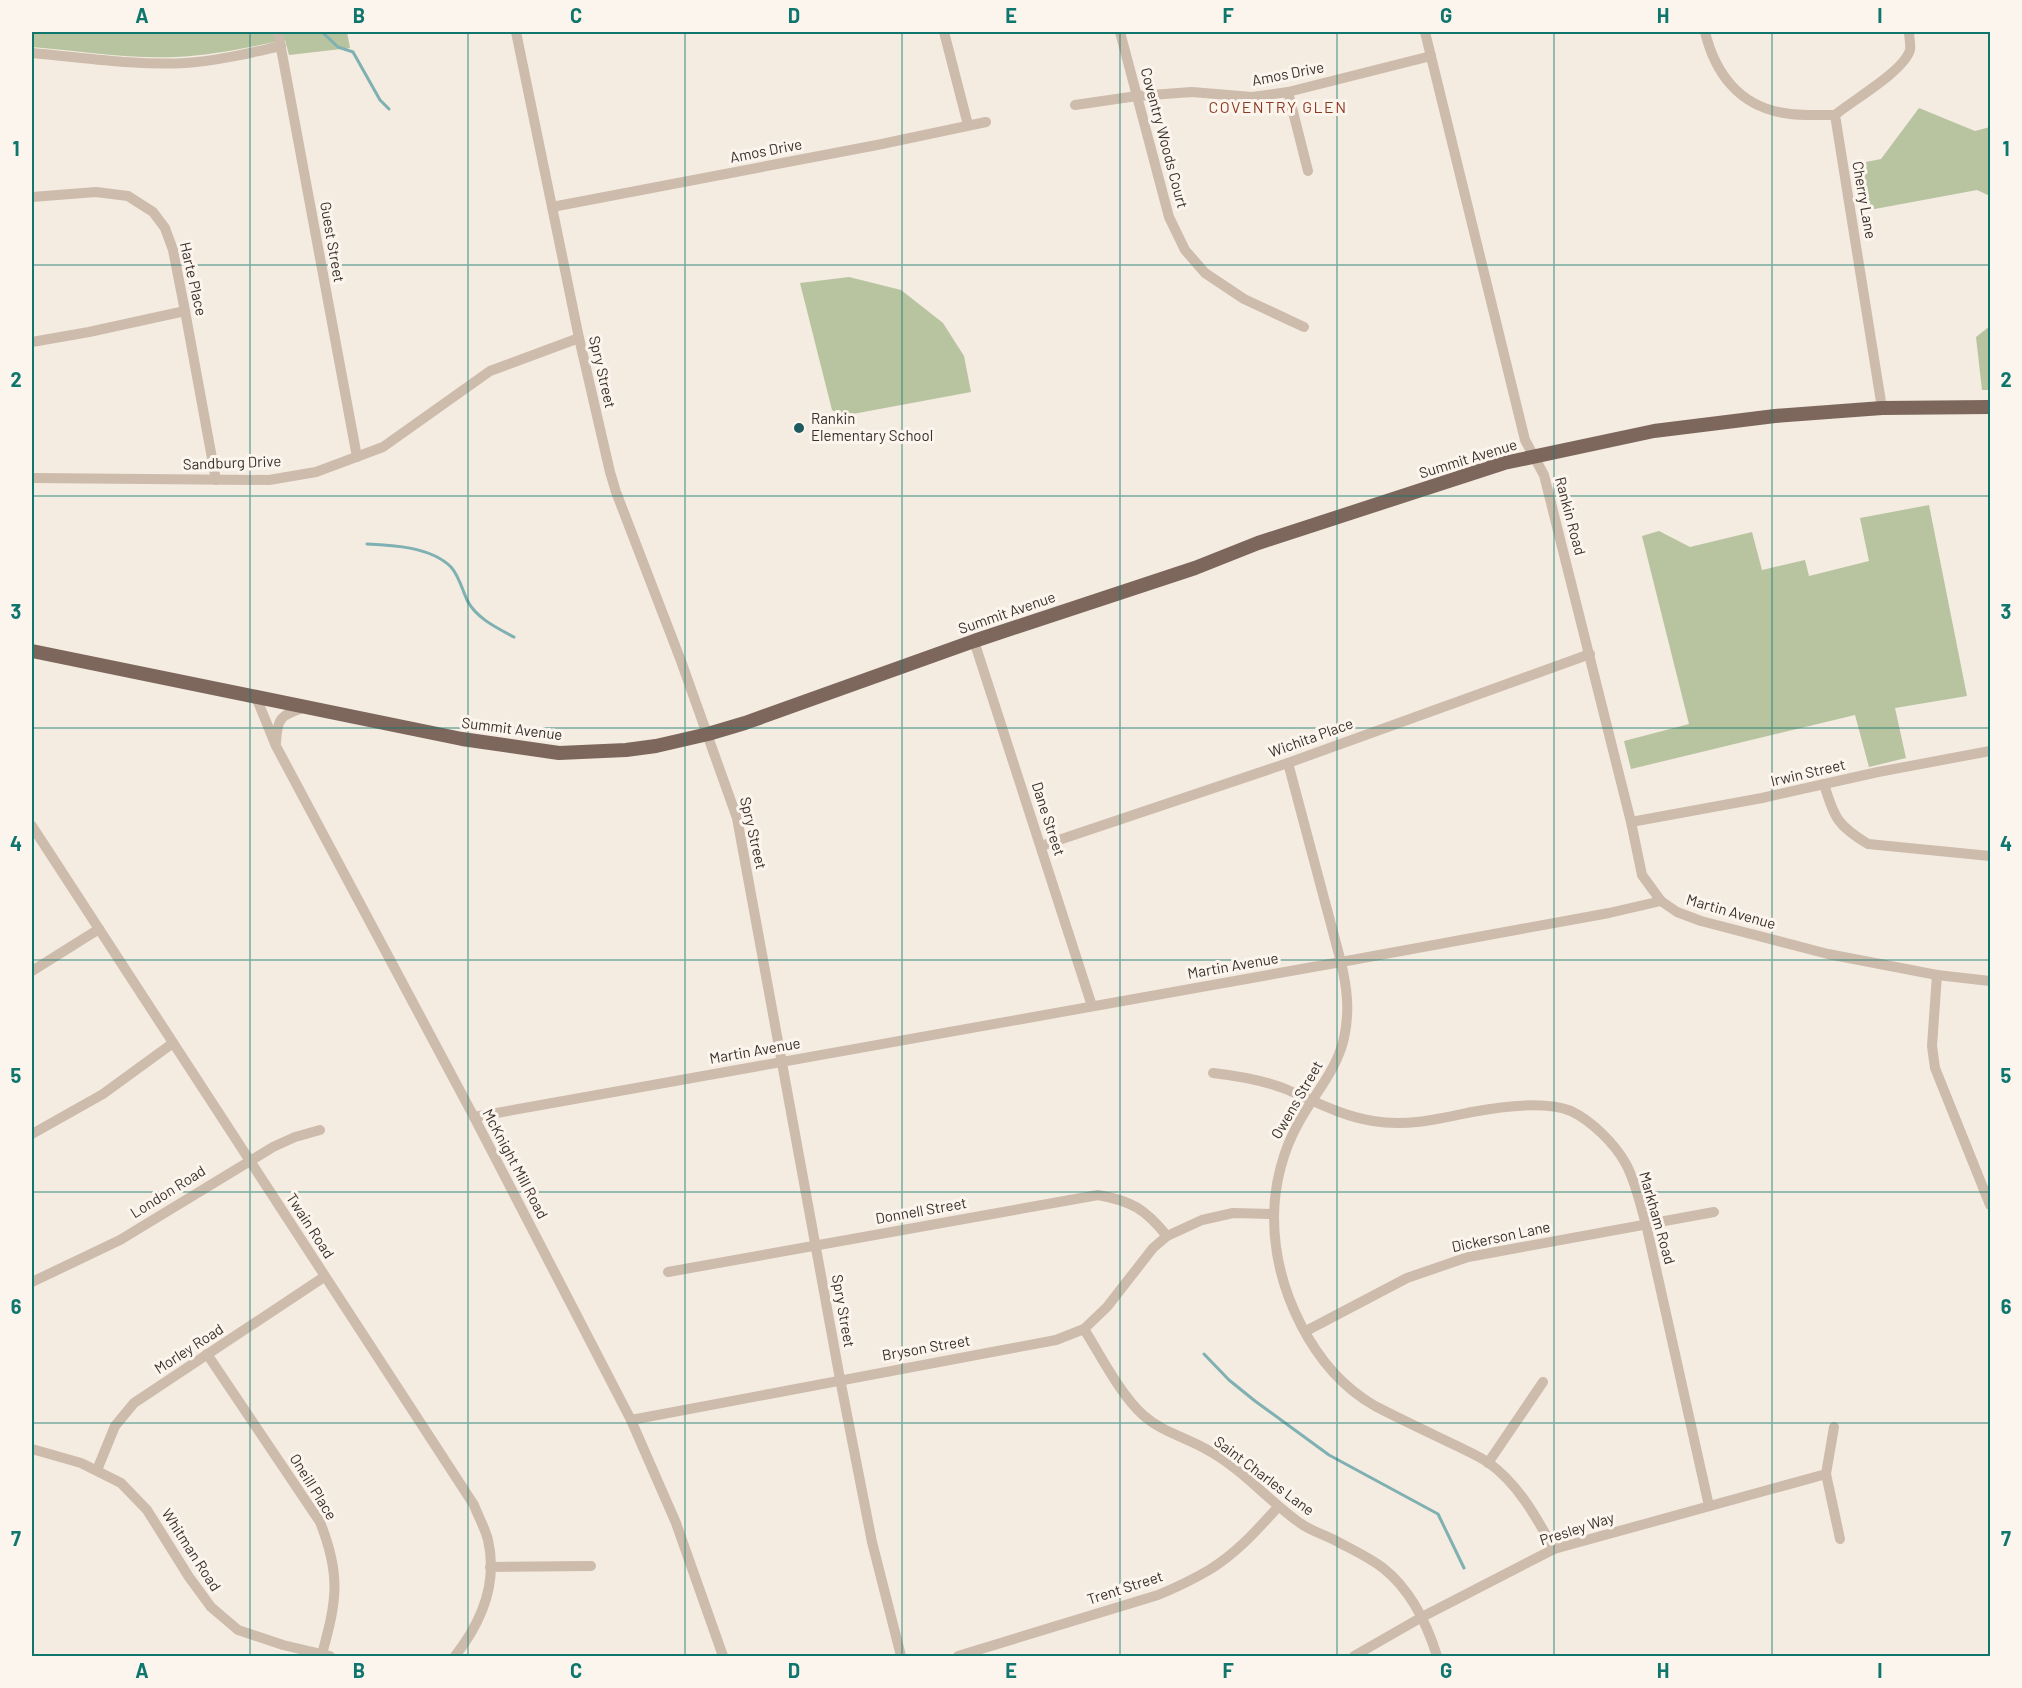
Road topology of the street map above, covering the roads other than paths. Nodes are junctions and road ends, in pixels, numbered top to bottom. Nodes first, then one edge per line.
1 (278, 32) edge
2 (516, 32) edge
3 (944, 32) edge
4 (1120, 32) edge
5 (1425, 32) edge
6 (1705, 32) edge
7 (1909, 32) edge
8 (281, 46) junction
9 (32, 53) edge
10 (1431, 56) junction
11 (1288, 92) junction
12 (1137, 96) junction
13 (1075, 105) dead end
14 (1835, 115) junction
15 (986, 122) dead end
16 (968, 125) junction
17 (1308, 171) dead end
18 (32, 197) edge
19 (552, 207) junction
20 (185, 311) junction
21 (1304, 327) dead end
22 (579, 338) junction
23 (32, 342) edge
24 (1990, 407) edge
25 (1882, 408) junction
26 (1533, 456) junction
27 (357, 457) junction
28 (32, 478) edge
29 (216, 480) junction
30 (975, 641) junction
31 (32, 651) edge
32 (1590, 654) junction
33 (256, 697) junction
34 (307, 707) junction
35 (708, 734) junction
36 (276, 746) junction
37 (1990, 751) edge
38 (1288, 763) junction
39 (1824, 784) junction
40 (1631, 822) junction
41 (32, 826) edge
42 (1041, 846) junction
43 (1990, 856) edge
44 (1661, 901) junction
45 (99, 929) junction
46 (1341, 962) junction
47 (32, 971) edge
48 (1937, 975) junction
49 (1990, 981) edge
50 (1092, 1005) junction
51 (172, 1043) junction
52 (781, 1062) junction
53 (1213, 1073) dead end
54 (1312, 1101) junction
55 (474, 1117) junction
56 (320, 1130) dead end
57 (32, 1134) edge
58 (249, 1160) junction
59 (1990, 1205) edge
60 (1714, 1212) dead end
61 (1274, 1214) junction
62 (1646, 1224) junction
63 (1167, 1236) junction
64 (815, 1245) junction
65 (668, 1272) dead end
66 (324, 1277) junction
67 (32, 1282) edge
68 (1084, 1329) junction
69 (1306, 1332) junction
70 (207, 1354) junction
71 (840, 1379) junction
72 (1543, 1382) dead end
73 (631, 1420) junction
74 (1834, 1426) dead end
75 (32, 1449) edge
76 (1488, 1463) junction
77 (97, 1470) junction
78 (1826, 1474) junction
79 (1709, 1506) junction
80 (1278, 1507) junction
81 (1840, 1539) dead end
82 (1554, 1549) junction
83 (591, 1566) dead end
84 (490, 1567) junction
85 (1422, 1617) junction
86 (326, 1655) edge
87 (455, 1656) edge
88 (723, 1656) edge
89 (901, 1656) edge
90 (958, 1656) edge
91 (1354, 1656) edge
92 (1437, 1656) edge

1 - 8 street, Guest Street
2 - 19 street, Spry Street
3 - 16 street
4 - 12 street, Coventry Woods Court
5 - 10 street, Rankin Road
6 - 14 street
7 - 14 street
8 - 9 street
8 - 27 street, Guest Street
10 - 11 street, Amos Drive
10 - 26 street, Rankin Road
11 - 12 street, Amos Drive
11 - 17 street
12 - 13 street, Amos Drive
12 - 21 street, Coventry Woods Court
14 - 25 street, Cherry Lane
15 - 16 street, Amos Drive
16 - 19 street, Amos Drive
18 - 20 street, Harte Place
19 - 22 street, Spry Street
20 - 23 street
20 - 29 street, Harte Place
22 - 27 street, Sandburg Drive
22 - 35 street, Spry Street
24 - 25 main road, Summit Avenue
25 - 26 main road, Summit Avenue
26 - 30 main road, Summit Avenue
26 - 32 street, Rankin Road
27 - 29 street, Sandburg Drive
28 - 29 street, Sandburg Drive
30 - 35 main road, Summit Avenue
30 - 42 street, Dane Street
31 - 33 main road, Summit Avenue
32 - 38 street, Wichita Place
32 - 40 street, Rankin Road
33 - 34 main road, Summit Avenue
33 - 36 street, McKnight Mill Road
34 - 35 main road, Summit Avenue
34 - 36 street
35 - 52 street, Spry Street
36 - 55 street, McKnight Mill Road
37 - 39 street, Irwin Street
38 - 42 street, Wichita Place
38 - 46 street, Owens Street
39 - 40 street, Irwin Street
39 - 43 street
40 - 44 street, Rankin Road
41 - 45 street, Twain Road
42 - 50 street, Dane Street
44 - 46 street, Martin Avenue
44 - 48 street, Martin Avenue
45 - 47 street
45 - 51 street, Twain Road
46 - 50 street, Martin Avenue
46 - 54 street, Owens Street
48 - 49 street, Martin Avenue
48 - 59 street
50 - 52 street, Martin Avenue
51 - 57 street
51 - 58 street, Twain Road
52 - 55 street, Martin Avenue
52 - 64 street, Spry Street
53 - 54 street, Markham Road
54 - 61 street, Owens Street
54 - 62 street, Markham Road
55 - 73 street, McKnight Mill Road
56 - 58 street, London Road
58 - 66 street, Twain Road
58 - 67 street, London Road
60 - 62 street, Dickerson Lane
61 - 63 street
61 - 69 street, Owens Street
62 - 69 street, Dickerson Lane
62 - 79 street, Markham Road
63 - 64 street, Donnell Street
63 - 68 street
64 - 65 street, Donnell Street
64 - 71 street, Spry Street
66 - 70 street, Morley Road
66 - 84 street, Twain Road
68 - 71 street, Bryson Street
68 - 80 street, Saint Charles Lane
69 - 76 street, Owens Street
70 - 77 street, Morley Road
70 - 86 street, Oneill Place
71 - 73 street, Bryson Street
71 - 89 street, Spry Street
72 - 76 street
73 - 88 street, McKnight Mill Road
74 - 78 street
75 - 77 street, Whitman Road
76 - 82 street, Owens Street
77 - 86 street, Whitman Road
78 - 79 street, Presley Way
78 - 81 street
79 - 82 street, Presley Way
80 - 85 street, Saint Charles Lane
80 - 90 street, Trent Street
82 - 85 street, Presley Way
83 - 84 street
84 - 87 street, Twain Road
85 - 91 street, Presley Way
85 - 92 street, Saint Charles Lane

